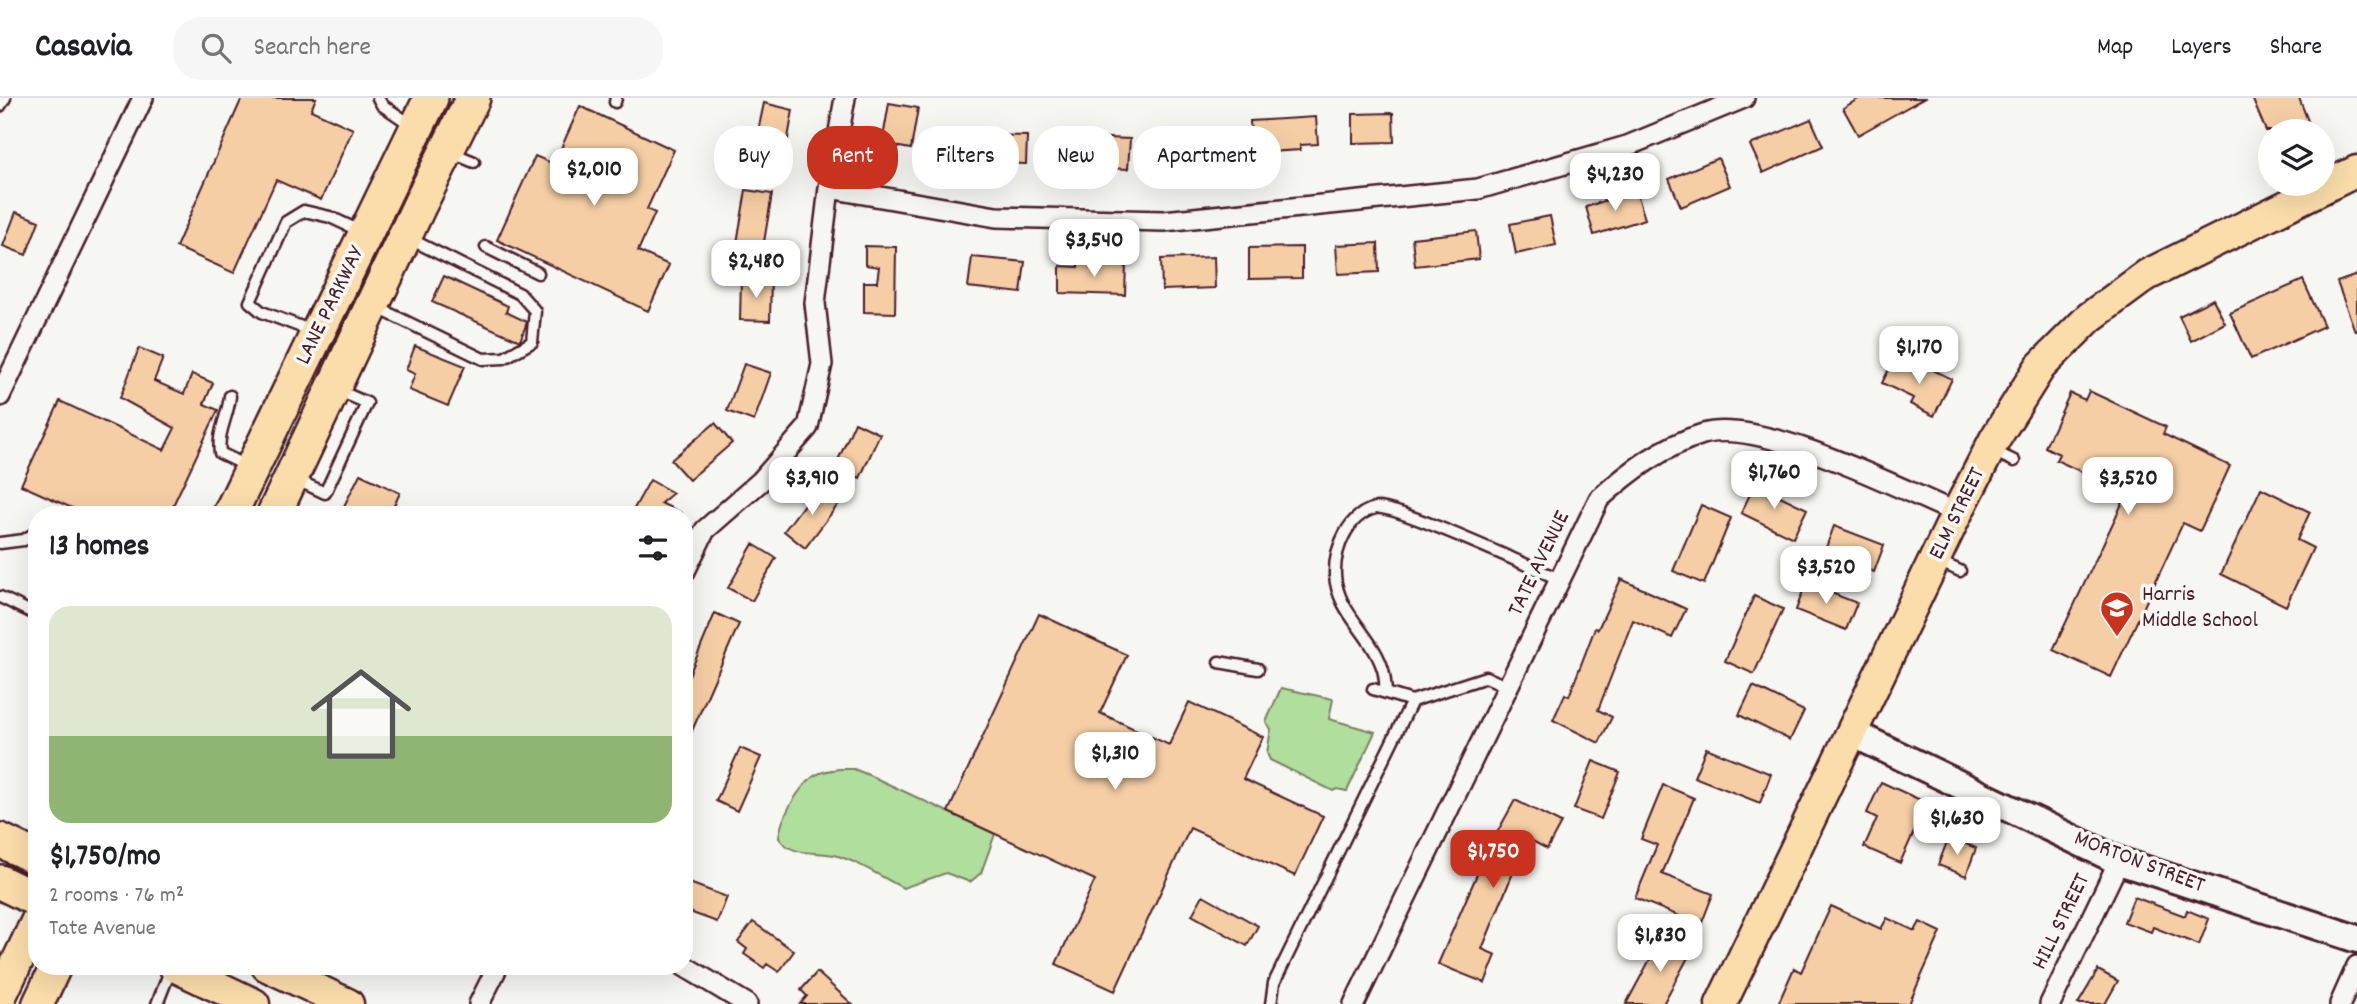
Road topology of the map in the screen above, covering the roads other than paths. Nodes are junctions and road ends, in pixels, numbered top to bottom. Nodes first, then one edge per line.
1 (5, 98) edge
2 (143, 98) edge
3 (378, 98) edge
4 (430, 98) edge
5 (473, 98) edge
6 (845, 98) edge
7 (1744, 98) edge
8 (0, 106) edge
9 (840, 126) edge
10 (416, 128) junction
11 (2357, 171) edge
12 (829, 189) edge
13 (835, 189) edge
14 (366, 234) junction
15 (404, 236) junction
16 (486, 247) dead end
17 (538, 273) dead end
18 (372, 305) junction
19 (318, 333) junction
20 (0, 396) edge
21 (230, 396) dead end
22 (252, 469) junction
23 (234, 506) edge
24 (278, 506) edge
25 (1957, 513) junction
26 (28, 538) edge
27 (0, 543) edge
28 (693, 555) edge
29 (1559, 579) junction
30 (0, 597) edge
31 (28, 611) edge
32 (1219, 662) dead end
33 (1258, 669) dead end
34 (1508, 687) junction
35 (1373, 689) dead end
36 (1386, 691) junction
37 (1412, 701) junction
38 (1852, 733) junction
39 (0, 841) edge
40 (28, 854) edge
41 (2119, 861) junction
42 (0, 882) edge
43 (28, 896) edge
44 (28, 939) edge
45 (2357, 939) edge
46 (2357, 966) edge
47 (693, 971) edge
48 (52, 975) edge
49 (169, 975) edge
50 (187, 975) edge
51 (293, 975) edge
52 (494, 975) edge
53 (0, 998) edge
54 (224, 998) edge
55 (38, 1004) edge
56 (157, 1004) edge
57 (254, 1004) edge
58 (348, 1004) edge
59 (479, 1004) edge
60 (747, 1004) edge
61 (1271, 1004) edge
62 (1354, 1004) edge
63 (1721, 1004) edge
64 (2050, 1004) edge
65 (2340, 1004) edge

1 - 8 lane
2 - 20 street
3 - 10 lane
4 - 10 highway, LANE PARKWAY
5 - 15 highway, LANE PARKWAY
6 - 9 street
7 - 13 street
10 - 14 highway, LANE PARKWAY
11 - 25 main road, ELM STREET
12 - 28 street
14 - 19 highway, LANE PARKWAY
14 - 19 lane
15 - 18 highway, LANE PARKWAY
15 - 18 lane
16 - 17 lane
18 - 24 highway, LANE PARKWAY
19 - 22 highway, LANE PARKWAY
21 - 22 lane
22 - 23 highway, LANE PARKWAY
25 - 29 street, TATE AVENUE
25 - 38 main road, ELM STREET
26 - 27 lane
29 - 34 street, TATE AVENUE
29 - 36 lane
30 - 31 lane
32 - 33 lane
34 - 37 lane
34 - 62 street, TATE AVENUE
35 - 36 lane
36 - 37 lane
37 - 61 lane
38 - 41 street, MORTON STREET
38 - 63 main road, ELM STREET
39 - 40 highway
41 - 45 street, MORTON STREET
41 - 64 street, HILL STREET
42 - 43 highway
44 - 53 main road
46 - 65 street
47 - 60 street
48 - 55 main road
49 - 56 lane
50 - 54 main road
51 - 58 main road
52 - 59 street
54 - 57 main road

